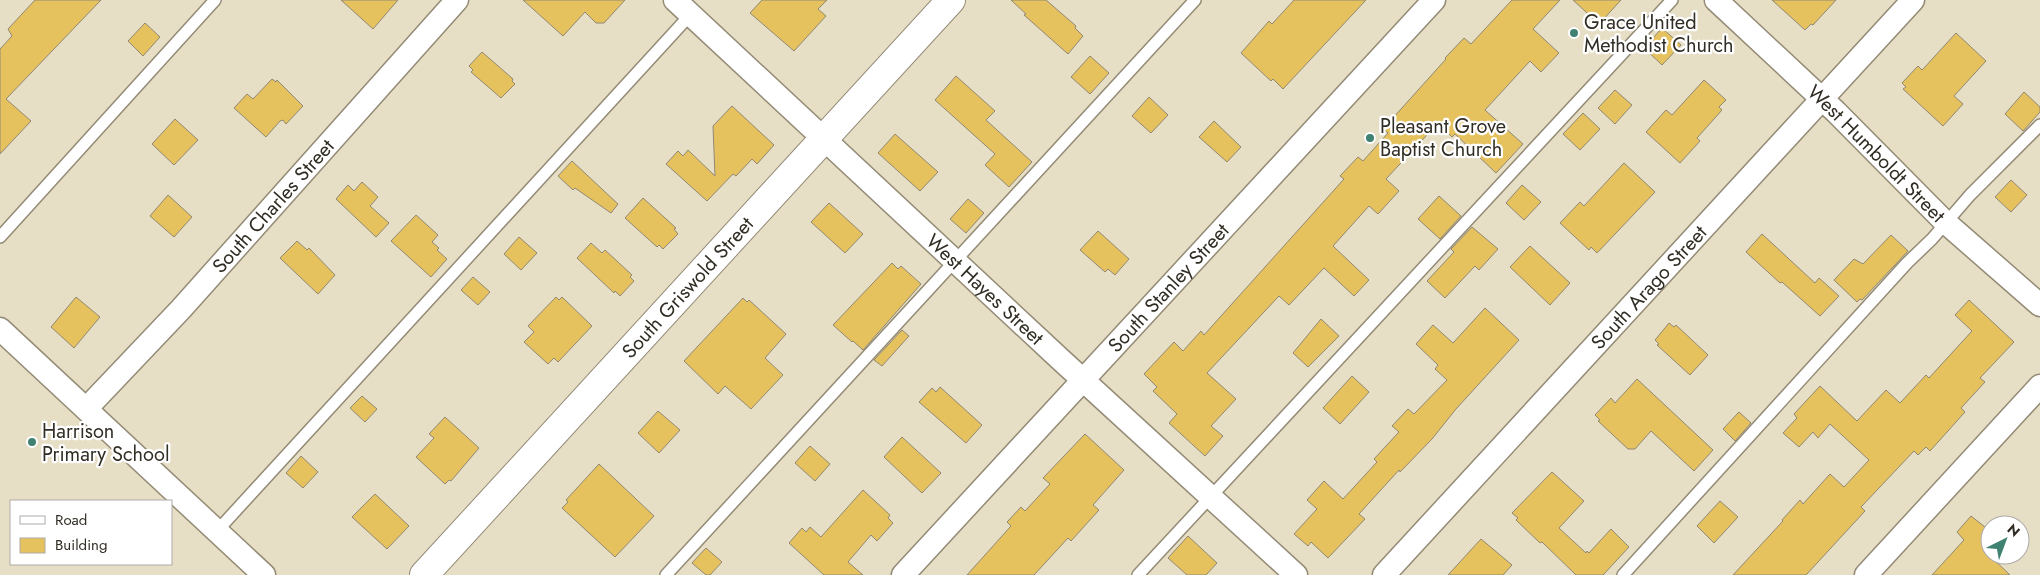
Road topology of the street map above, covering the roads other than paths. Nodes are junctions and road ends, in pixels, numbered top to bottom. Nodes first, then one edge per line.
1 (215, 0) edge
2 (457, 0) edge
3 (1195, 0) edge
4 (1434, 0) edge
5 (1672, 0) edge
6 (1716, 0) edge
7 (1913, 0) edge
8 (941, 4) edge
9 (683, 7) edge
10 (1822, 99) junction
11 (2040, 125) edge
12 (823, 139) junction
13 (1945, 222) junction
14 (0, 237) edge
15 (954, 261) junction
16 (2040, 305) edge
17 (0, 329) edge
18 (1083, 380) junction
19 (2040, 386) edge
20 (86, 409) junction
21 (1210, 497) junction
22 (217, 531) junction
23 (264, 575) edge
24 (424, 575) edge
25 (666, 575) edge
26 (903, 575) edge
27 (1138, 575) edge
28 (1296, 575) edge
29 (1384, 575) edge
30 (1622, 575) edge
31 (1866, 575) edge

1 - 14 lane
2 - 20 street, South Charles Street
3 - 15 lane
4 - 18 street, South Stanley Street
5 - 21 lane
6 - 10 street, West Humboldt Street
7 - 10 street, South Arago Street
8 - 12 street, South Griswold Street
9 - 12 street, West Hayes Street
9 - 22 lane
10 - 13 street, West Humboldt Street
10 - 29 street, South Arago Street
11 - 13 lane
12 - 15 street, West Hayes Street
12 - 24 street, South Griswold Street
13 - 16 street, West Humboldt Street
13 - 30 lane
15 - 18 street, West Hayes Street
15 - 25 lane
17 - 20 street
18 - 21 street, West Hayes Street
18 - 26 street, South Stanley Street
19 - 31 street
20 - 22 street
21 - 27 lane
21 - 28 street, West Hayes Street
22 - 23 street

